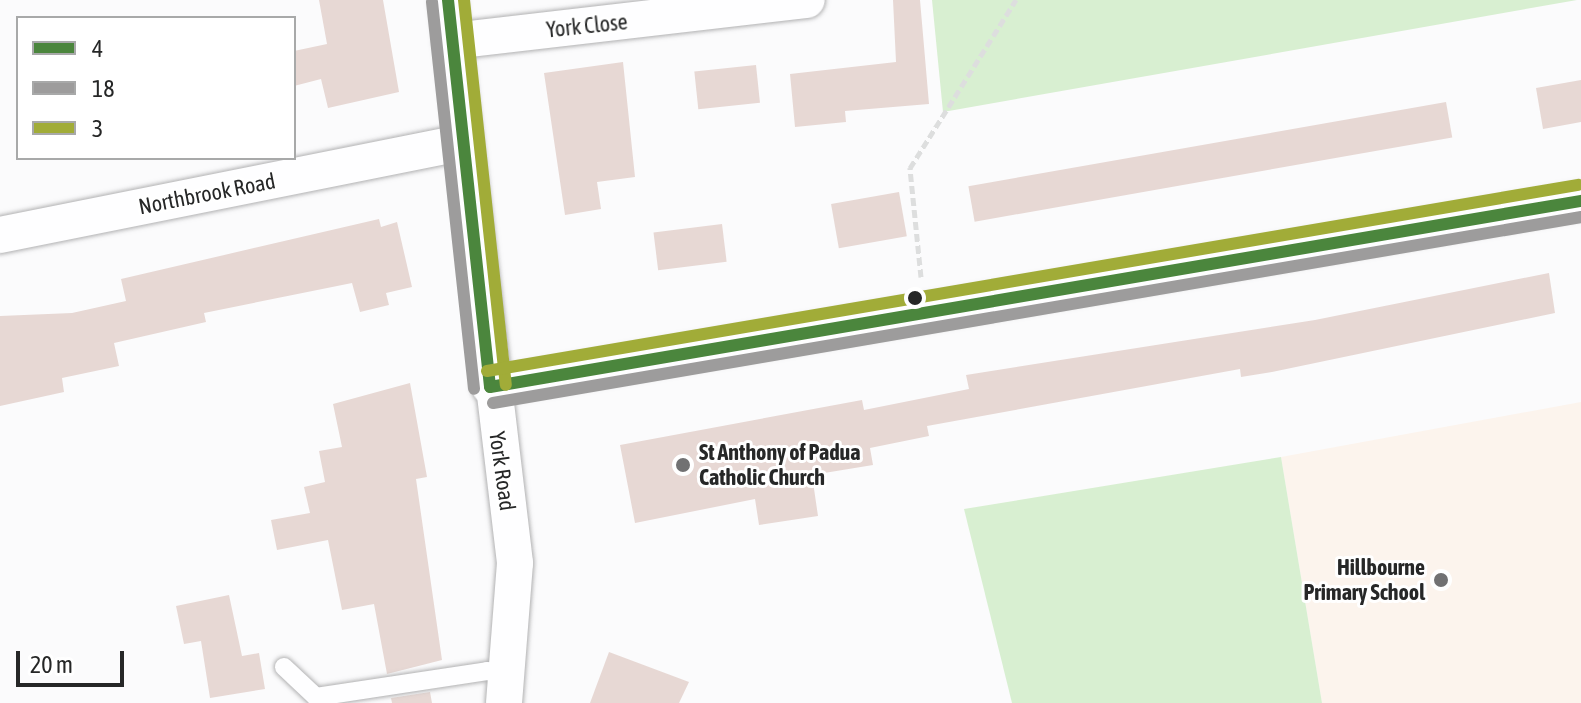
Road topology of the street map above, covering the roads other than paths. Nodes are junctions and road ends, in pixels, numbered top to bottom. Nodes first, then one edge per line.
1 (448, 0) edge
2 (807, 0) edge
3 (768, 2) edge
4 (452, 41) junction
5 (462, 143) junction
6 (1581, 201) edge
7 (0, 235) edge
8 (490, 387) junction
9 (284, 667) dead end
10 (506, 689) edge

1 - 4 street, York Road
2 - 3 street, York Close
3 - 4 street, York Close
4 - 5 street, York Road
5 - 7 street, Northbrook Road
5 - 8 street, York Road
6 - 8 street
8 - 10 street, York Road
9 - 10 lane

